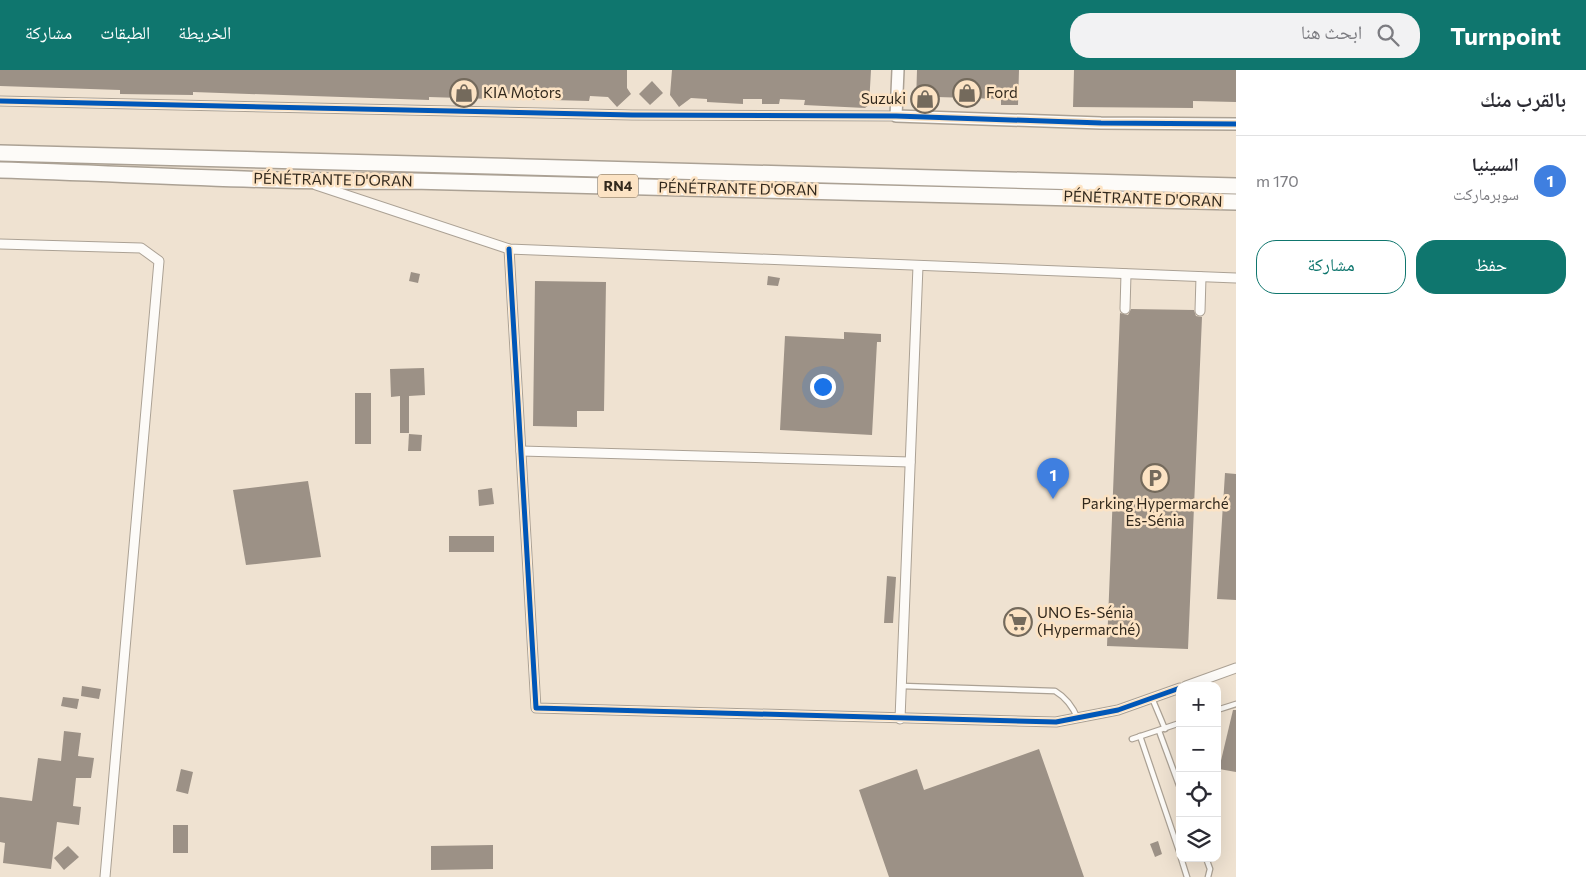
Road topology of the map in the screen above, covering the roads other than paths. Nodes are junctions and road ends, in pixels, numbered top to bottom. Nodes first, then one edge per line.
1 (898, 70) edge
2 (0, 101) edge
3 (896, 116) junction
4 (1236, 124) edge
5 (0, 153) edge
6 (0, 170) edge
7 (309, 182) junction
8 (1236, 186) edge
9 (1236, 202) edge
10 (0, 244) edge
11 (509, 249) junction
12 (918, 266) junction
13 (1126, 274) junction
14 (1201, 276) junction
15 (1236, 278) edge
16 (1125, 309) dead end
17 (1200, 310) dead end
18 (521, 451) junction
19 (910, 462) junction
20 (1236, 668) edge
21 (1197, 682) edge
22 (902, 686) junction
23 (1176, 689) edge
24 (1152, 698) junction
25 (1236, 704) edge
26 (1221, 709) edge
27 (900, 719) junction
28 (1078, 720) junction
29 (1176, 724) edge
30 (1165, 728) junction
31 (1159, 731) junction
32 (1140, 736) junction
33 (1132, 739) dead end
34 (1176, 777) edge
35 (1176, 842) edge
36 (1182, 862) edge
37 (1207, 862) edge
38 (105, 877) edge
39 (1187, 877) edge
40 (1208, 877) edge

1 - 3 street
2 - 3 street
3 - 4 street
5 - 8 highway, PÉNÉTRANTE D'ORAN / RN4
6 - 7 highway, PÉNÉTRANTE D'ORAN / RN4
7 - 9 highway, PÉNÉTRANTE D'ORAN / RN4
7 - 11 street
10 - 38 street
11 - 12 street
11 - 18 street
12 - 13 street
12 - 19 street
13 - 14 street
13 - 16 street
14 - 15 street
14 - 17 street
18 - 19 street
18 - 27 street
19 - 22 street
20 - 21 street
22 - 27 street
22 - 28 lane
23 - 24 street
24 - 28 street
24 - 30 lane
25 - 26 lane
27 - 28 street
29 - 30 lane
30 - 31 lane
31 - 32 lane
31 - 34 lane
32 - 33 lane
32 - 35 lane
36 - 39 lane
37 - 40 lane

